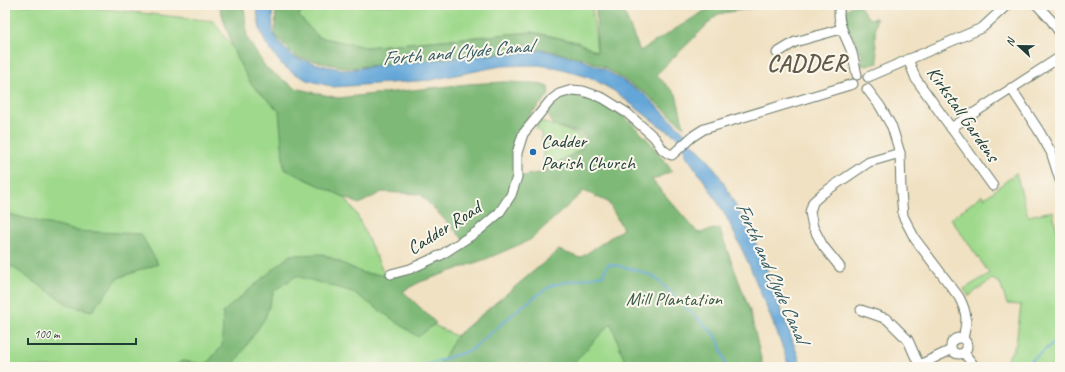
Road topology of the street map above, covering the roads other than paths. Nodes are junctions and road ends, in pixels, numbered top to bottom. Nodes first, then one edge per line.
1 (840, 5) edge
2 (1007, 5) edge
3 (1037, 5) edge
4 (841, 29) junction
5 (1060, 33) edge
6 (777, 53) dead end
7 (1060, 57) edge
8 (908, 59) junction
9 (857, 75) junction
10 (868, 77) junction
11 (853, 84) junction
12 (1011, 88) junction
13 (867, 89) junction
14 (951, 128) junction
15 (900, 153) junction
16 (1060, 180) edge
17 (994, 186) dead end
18 (840, 267) dead end
19 (391, 274) dead end
20 (861, 310) dead end
21 (963, 339) junction
22 (951, 350) junction
23 (964, 353) junction
24 (917, 366) edge
25 (975, 367) edge

1 - 4 street
2 - 8 street
3 - 5 street
4 - 6 street
4 - 9 street
7 - 12 street
8 - 10 street
8 - 14 street, Kirkstall Gardens
9 - 10 street
9 - 11 street
10 - 13 street
11 - 13 street
11 - 19 street, Cadder Road
12 - 14 street
12 - 16 street
13 - 15 street
14 - 17 street, Kirkstall Gardens
15 - 18 street
15 - 21 street
20 - 24 street
21 - 22 street
21 - 23 street
22 - 23 street
22 - 24 street
23 - 25 street

